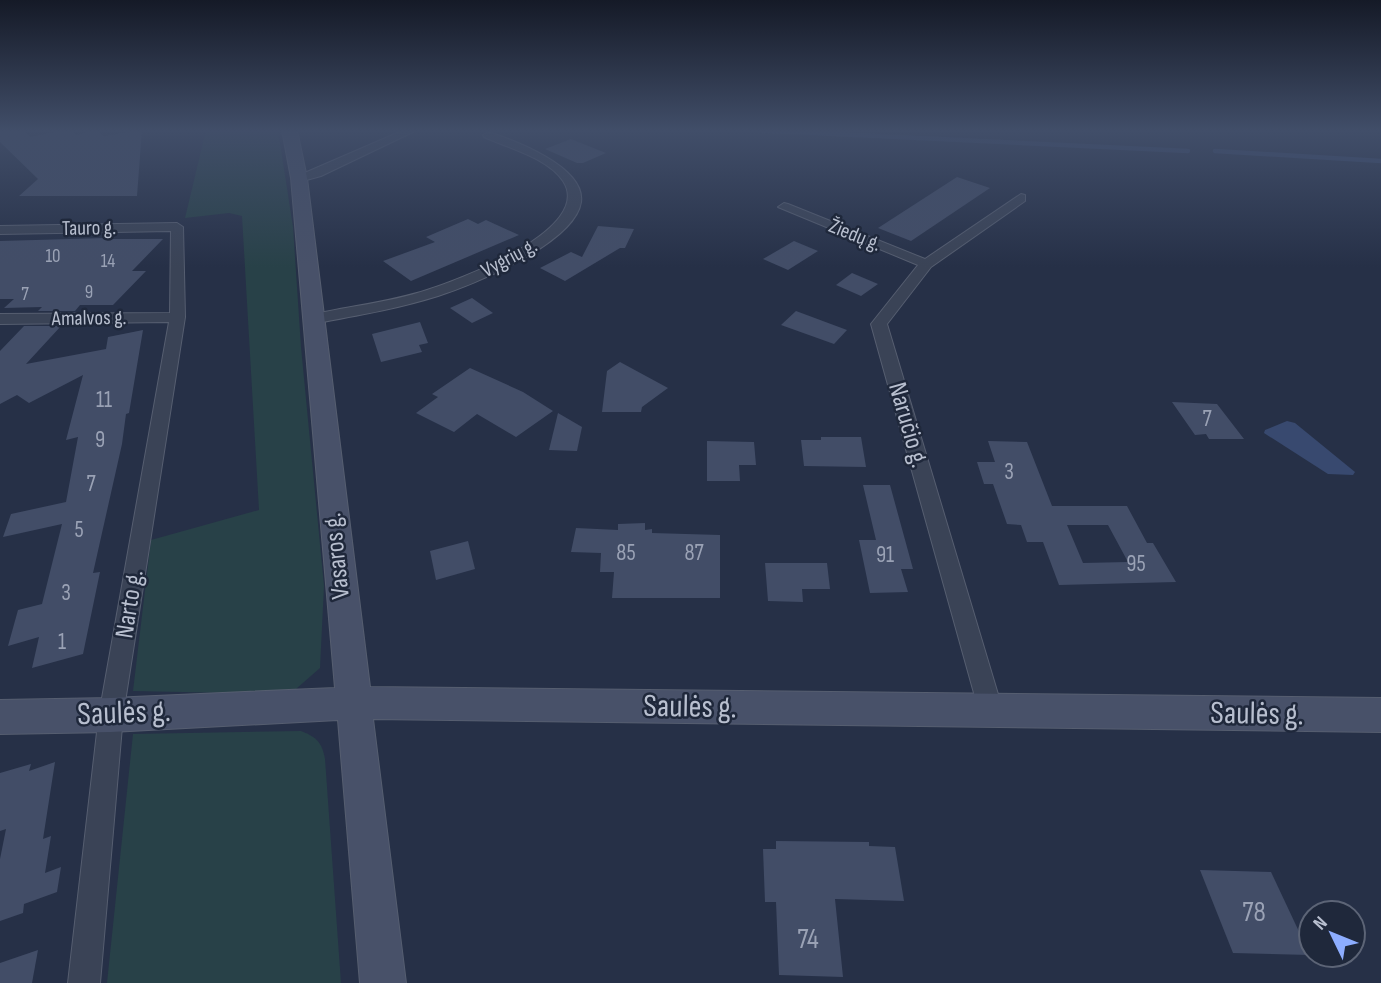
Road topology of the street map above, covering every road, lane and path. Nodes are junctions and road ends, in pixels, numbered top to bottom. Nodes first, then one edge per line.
1 (309, 176) edge
2 (564, 176) edge
3 (299, 178) joint
4 (1021, 198) dead end
5 (784, 207) dead end
6 (177, 227) joint
7 (0, 230) edge
8 (926, 264) junction
9 (177, 317) junction
10 (0, 319) edge
11 (312, 319) junction
12 (352, 703) junction
13 (991, 711) junction
14 (111, 715) junction
15 (1381, 715) edge
16 (0, 717) edge
17 (84, 983) edge
18 (383, 983) edge

1 - 3 street
2 - 11 street, Vygrių g.
3 - 11 main road, Vasaros g.
4 - 8 street, Naručio g.
5 - 8 street, Žiedų g.
6 - 7 street, Tauro g.
6 - 9 street, Narto g.
8 - 13 street, Naručio g.
9 - 10 street, Amalvos g.
9 - 14 street, Narto g.
11 - 12 main road, Vasaros g.
12 - 13 main road, Saulės g.
12 - 14 main road, Saulės g.
12 - 18 main road, Vasaros g.
13 - 15 main road, Saulės g.
14 - 16 main road, Saulės g.
14 - 17 street, Narto g.

